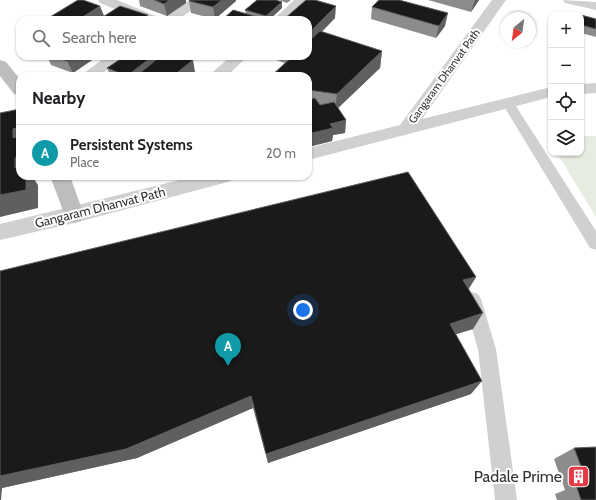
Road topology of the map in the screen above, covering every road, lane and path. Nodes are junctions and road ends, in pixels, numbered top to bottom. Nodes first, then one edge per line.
1 (104, 0) edge
2 (198, 0) edge
3 (302, 0) edge
4 (499, 0) edge
5 (570, 0) edge
6 (596, 6) edge
7 (143, 16) edge
8 (175, 16) edge
9 (284, 16) edge
10 (111, 60) edge
11 (236, 60) edge
12 (0, 65) edge
13 (94, 72) edge
14 (223, 72) edge
15 (16, 85) edge
16 (596, 88) edge
17 (584, 89) edge
18 (548, 93) edge
19 (508, 103) junction
20 (406, 129) junction
21 (312, 153) edge
22 (61, 180) edge
23 (209, 180) edge
24 (74, 215) junction
25 (0, 232) edge
26 (596, 244) edge
27 (464, 284) edge
28 (506, 500) edge

1 - 7 street
2 - 8 street
3 - 9 street
4 - 20 street, Gangaram Dhanvat Path
5 - 6 street
10 - 13 street
11 - 14 street
12 - 15 street
16 - 17 street
18 - 19 street
19 - 20 street
19 - 26 lane
20 - 21 street, Gangaram Dhanvat Path
22 - 24 street
23 - 24 street, Gangaram Dhanvat Path
24 - 25 street, Gangaram Dhanvat Path
27 - 28 lane

